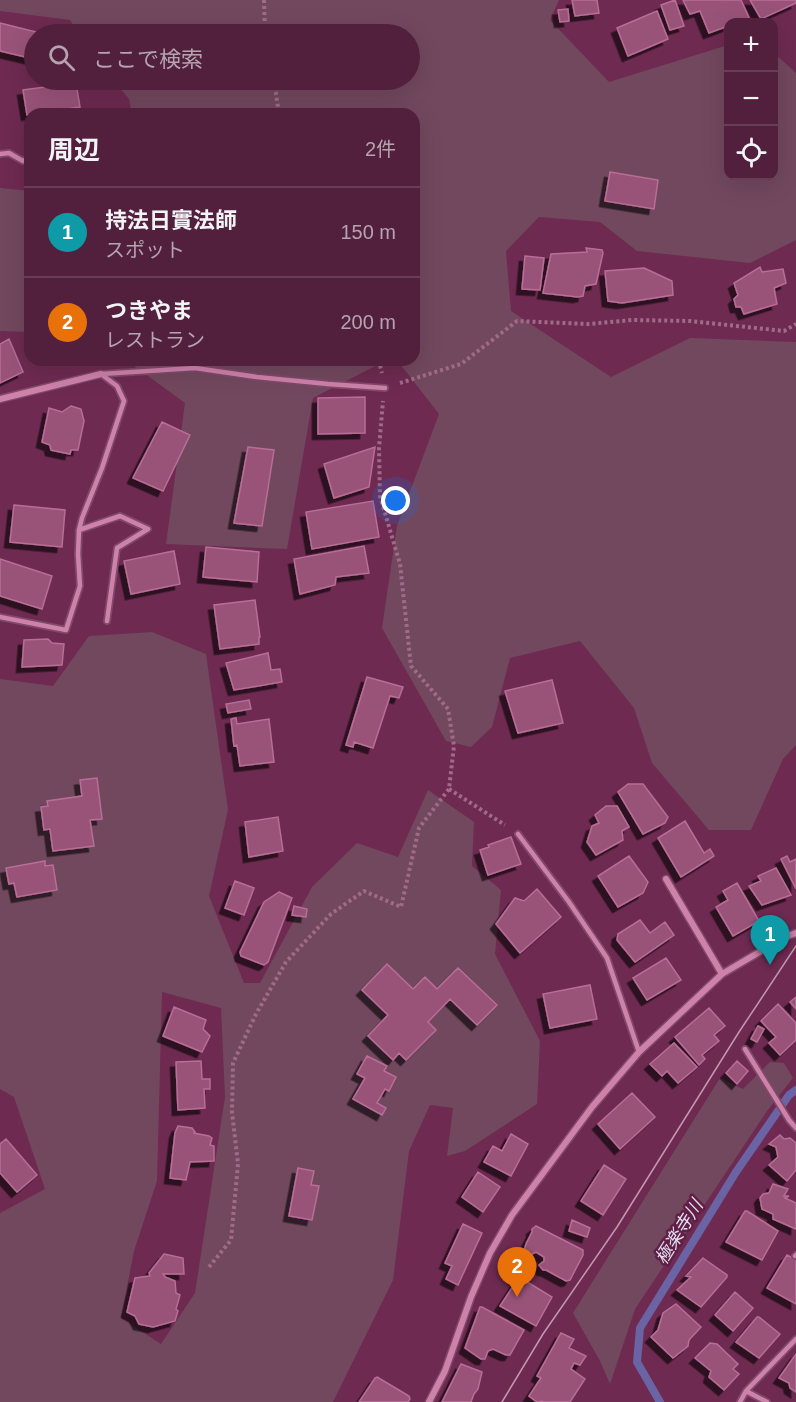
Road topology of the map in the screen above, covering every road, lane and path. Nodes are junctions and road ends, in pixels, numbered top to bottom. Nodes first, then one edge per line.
1 (264, 0) edge
2 (265, 24) edge
3 (275, 90) edge
4 (278, 108) edge
5 (0, 154) edge
6 (24, 160) edge
7 (796, 324) edge
8 (101, 374) junction
9 (385, 388) junction
10 (0, 399) edge
11 (80, 530) junction
12 (0, 616) edge
13 (107, 621) dead end
14 (449, 789) junction
15 (518, 834) joint
16 (666, 879) dead end
17 (796, 933) edge
18 (722, 974) junction
19 (745, 1049) dead end
20 (639, 1052) junction
21 (796, 1128) edge
22 (208, 1267) dead end
23 (796, 1339) edge
24 (746, 1391) junction
25 (429, 1402) edge
26 (740, 1402) edge
27 (767, 1402) edge

1 - 2 path
3 - 4 path
5 - 6 lane
7 - 9 path
8 - 9 lane
8 - 10 street
8 - 11 lane
9 - 14 path
11 - 12 lane
11 - 13 lane
14 - 15 path
14 - 22 path
15 - 20 lane
16 - 18 street
17 - 18 street
18 - 20 street
19 - 21 lane
20 - 25 street
23 - 24 lane
24 - 26 lane
24 - 27 lane

